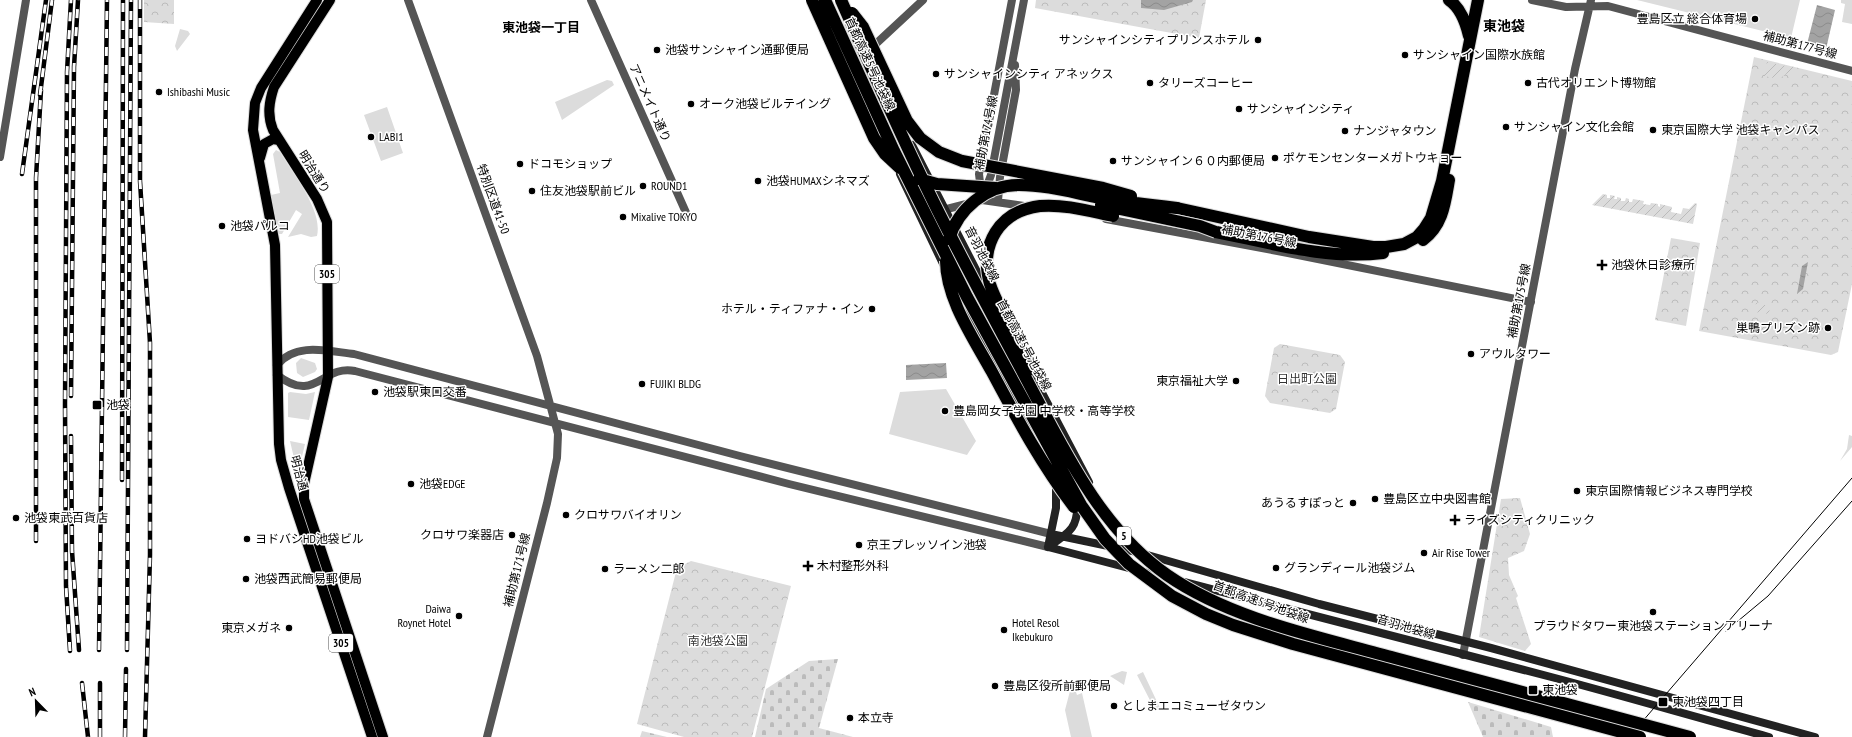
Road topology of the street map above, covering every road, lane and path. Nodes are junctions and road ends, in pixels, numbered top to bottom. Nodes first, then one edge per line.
1 (26, 0) edge
2 (317, 0) edge
3 (330, 0) edge
4 (408, 0) edge
5 (591, 0) edge
6 (812, 0) edge
7 (820, 0) edge
8 (825, 0) edge
9 (842, 0) edge
10 (923, 0) edge
11 (1012, 0) edge
12 (1024, 0) edge
13 (1449, 0) edge
14 (1478, 0) edge
15 (1485, 0) edge
16 (1532, 0) edge
17 (1590, 3) edge
18 (1469, 42) junction
19 (1014, 51) junction
20 (866, 53) junction
21 (851, 67) junction
22 (1852, 71) edge
23 (279, 140) junction
24 (0, 157) edge
25 (259, 159) junction
26 (982, 200) junction
27 (998, 201) junction
28 (1177, 208) junction
29 (945, 209) junction
30 (1437, 216) junction
31 (688, 217) dead end
32 (919, 218) junction
33 (1216, 232) junction
34 (1531, 302) junction
35 (327, 351) junction
36 (277, 370) junction
37 (328, 377) junction
38 (552, 407) junction
39 (556, 424) junction
40 (1051, 424) junction
41 (1074, 451) junction
42 (1094, 524) junction
43 (1051, 534) junction
44 (1064, 537) junction
45 (1048, 547) junction
46 (1137, 552) junction
47 (1465, 642) junction
48 (1463, 655) junction
49 (372, 737) edge
50 (383, 737) edge
51 (487, 737) edge
52 (1640, 737) edge
53 (1690, 737) edge
54 (1769, 737) edge
55 (1815, 737) edge

1 - 24 street
2 - 25 main road, 305
3 - 23 main road, 明治通り / 305
4 - 38 street, 特別区道41-50
5 - 31 street, アニメイト通り
6 - 33 highway, bridge
7 - 21 main road
8 - 42 highway, 首都高速5号池袋線 / 5, bridge
9 - 20 main road, 音羽池袋線
9 - 28 highway, bridge
9 - 40 highway, 首都高速5号池袋線 / 5, bridge
10 - 20 street
11 - 26 street, 補助第174号線
12 - 19 street, 補助第174号線
13 - 18 highway
14 - 18 highway
15 - 30 highway
16 - 17 street, 補助第177号線
17 - 22 street, 補助第177号線
17 - 34 street, 補助第175号線
18 - 30 highway
19 - 26 street, 補助第174号線
19 - 27 street
20 - 21 street
20 - 29 main road, 音羽池袋線
21 - 32 main road
23 - 25 main road
23 - 35 main road, 明治通り / 305
25 - 36 main road, 明治通 / 305
26 - 27 street, 補助第176号線
26 - 29 street
27 - 34 street, 補助第176号線
28 - 30 highway
28 - 42 highway, bridge
29 - 32 street
29 - 41 main road, 音羽池袋線
30 - 33 highway
32 - 43 main road
33 - 40 highway, bridge
34 - 47 street, 補助第175号線
35 - 36 street
35 - 37 main road, 明治通り / 305
35 - 38 street
36 - 37 street
36 - 49 main road, 明治通 / 305
37 - 39 street
37 - 50 main road, 明治通 / 305
38 - 39 street, 補助第171号線
38 - 43 street
39 - 45 street
39 - 51 street, 補助第171号線
40 - 53 highway, 首都高速5号池袋線 / 5, bridge
41 - 44 main road
41 - 46 main road, 音羽池袋線
42 - 52 highway, 首都高速5号池袋線 / 5, bridge
43 - 44 main road, 音羽池袋線
43 - 45 main road
44 - 45 main road
44 - 46 main road, 音羽池袋線
45 - 48 main road, 音羽池袋線
46 - 47 main road, 音羽池袋線
47 - 48 street, 補助第175号線
47 - 55 main road, 音羽池袋線
48 - 54 main road, 音羽池袋線

